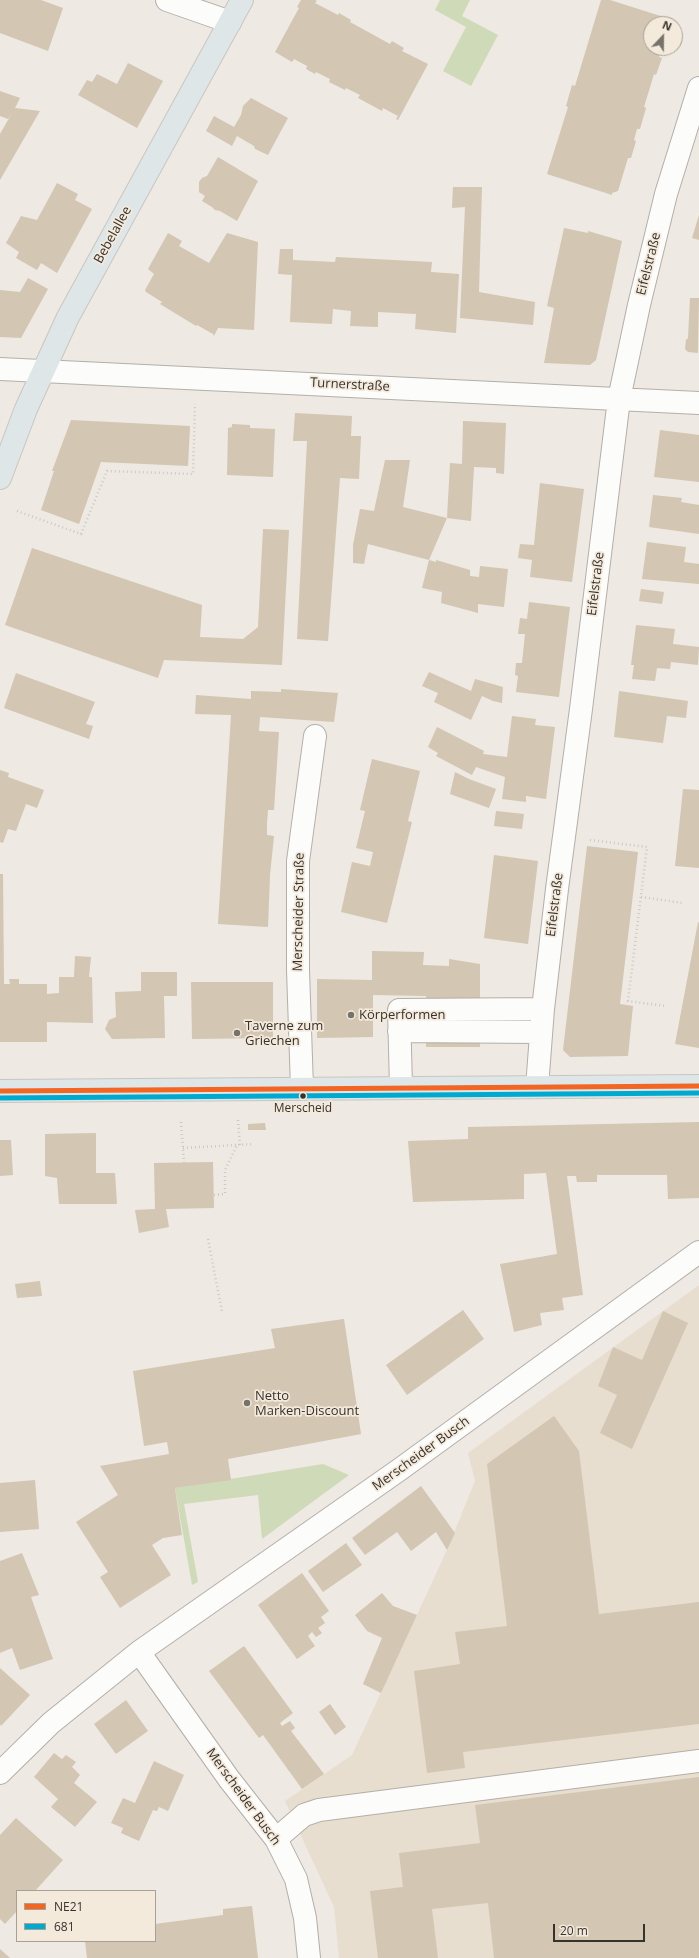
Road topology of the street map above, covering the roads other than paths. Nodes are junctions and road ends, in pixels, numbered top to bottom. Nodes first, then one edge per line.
1 (167, 0) edge
2 (242, 0) edge
3 (230, 22) junction
4 (699, 88) edge
5 (0, 369) edge
6 (42, 371) junction
7 (619, 398) junction
8 (699, 403) edge
9 (0, 478) edge
10 (315, 736) dead end
11 (543, 1009) junction
12 (400, 1031) junction
13 (541, 1032) junction
14 (699, 1086) edge
15 (537, 1087) junction
16 (302, 1088) junction
17 (401, 1088) junction
18 (0, 1092) edge
19 (699, 1252) edge
20 (139, 1652) junction
21 (699, 1762) edge
22 (0, 1773) edge
23 (276, 1839) junction
24 (309, 1958) edge

1 - 3 street
2 - 3 main road, Bebelallee
3 - 6 main road, Bebelallee
4 - 7 street, Eifelstraße
5 - 6 street, Turnerstraße
6 - 7 street, Turnerstraße
6 - 9 main road, Bebelallee
7 - 8 street, Turnerstraße
7 - 11 street, Eifelstraße
10 - 16 street, Merscheider Straße
11 - 12 street
11 - 13 street, Eifelstraße
12 - 13 street
12 - 17 street
13 - 15 street, Eifelstraße
14 - 15 main road
15 - 17 main road
16 - 17 main road
16 - 18 main road
19 - 20 street, Merscheider Busch
20 - 22 street, Merscheider Busch
20 - 23 street, Merscheider Busch
21 - 23 street
23 - 24 street, Merscheider Busch

